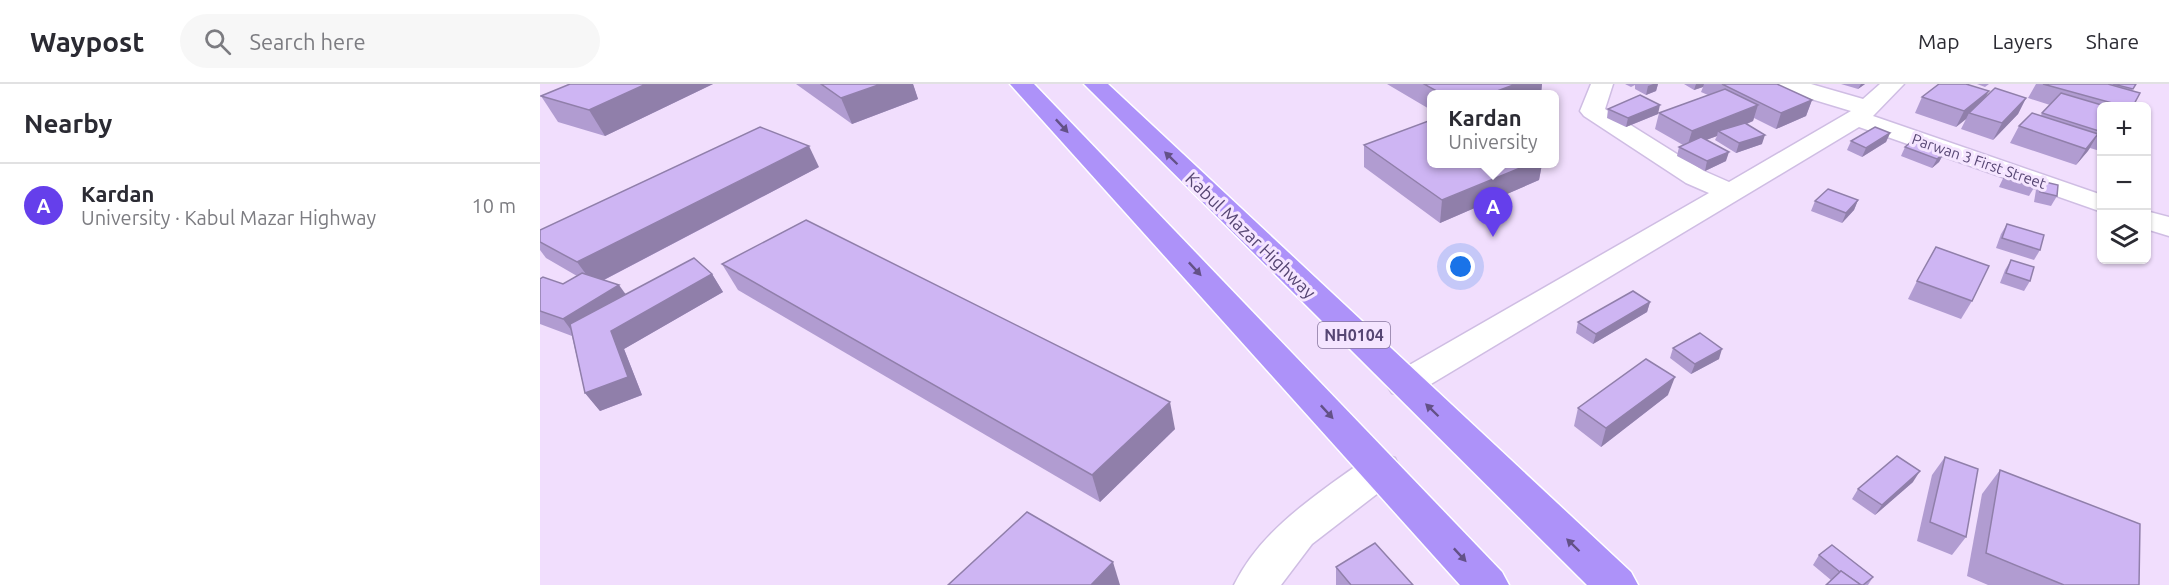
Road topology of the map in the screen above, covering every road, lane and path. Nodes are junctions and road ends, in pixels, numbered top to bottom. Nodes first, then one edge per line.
1 (1021, 84) edge
2 (1095, 84) edge
3 (1602, 84) edge
4 (1786, 84) edge
5 (1893, 84) edge
6 (1863, 113) junction
7 (1732, 193) junction
8 (2097, 202) edge
9 (2151, 221) edge
10 (2169, 227) edge
11 (1404, 384) junction
12 (1381, 469) junction
13 (1256, 585) edge
14 (1487, 585) edge
15 (1616, 585) edge

1 -> 12 highway
11 -> 2 highway, Kabul Mazar Highway / NH0104
3 - 7 street
4 - 6 street, Parwan 3 First Street
5 - 6 street
6 - 7 street
6 - 8 street, Parwan 3 First Street
7 - 11 street
9 - 10 street
15 -> 11 highway, Kabul Mazar Highway / NH0104
12 - 13 street
12 -> 14 highway

